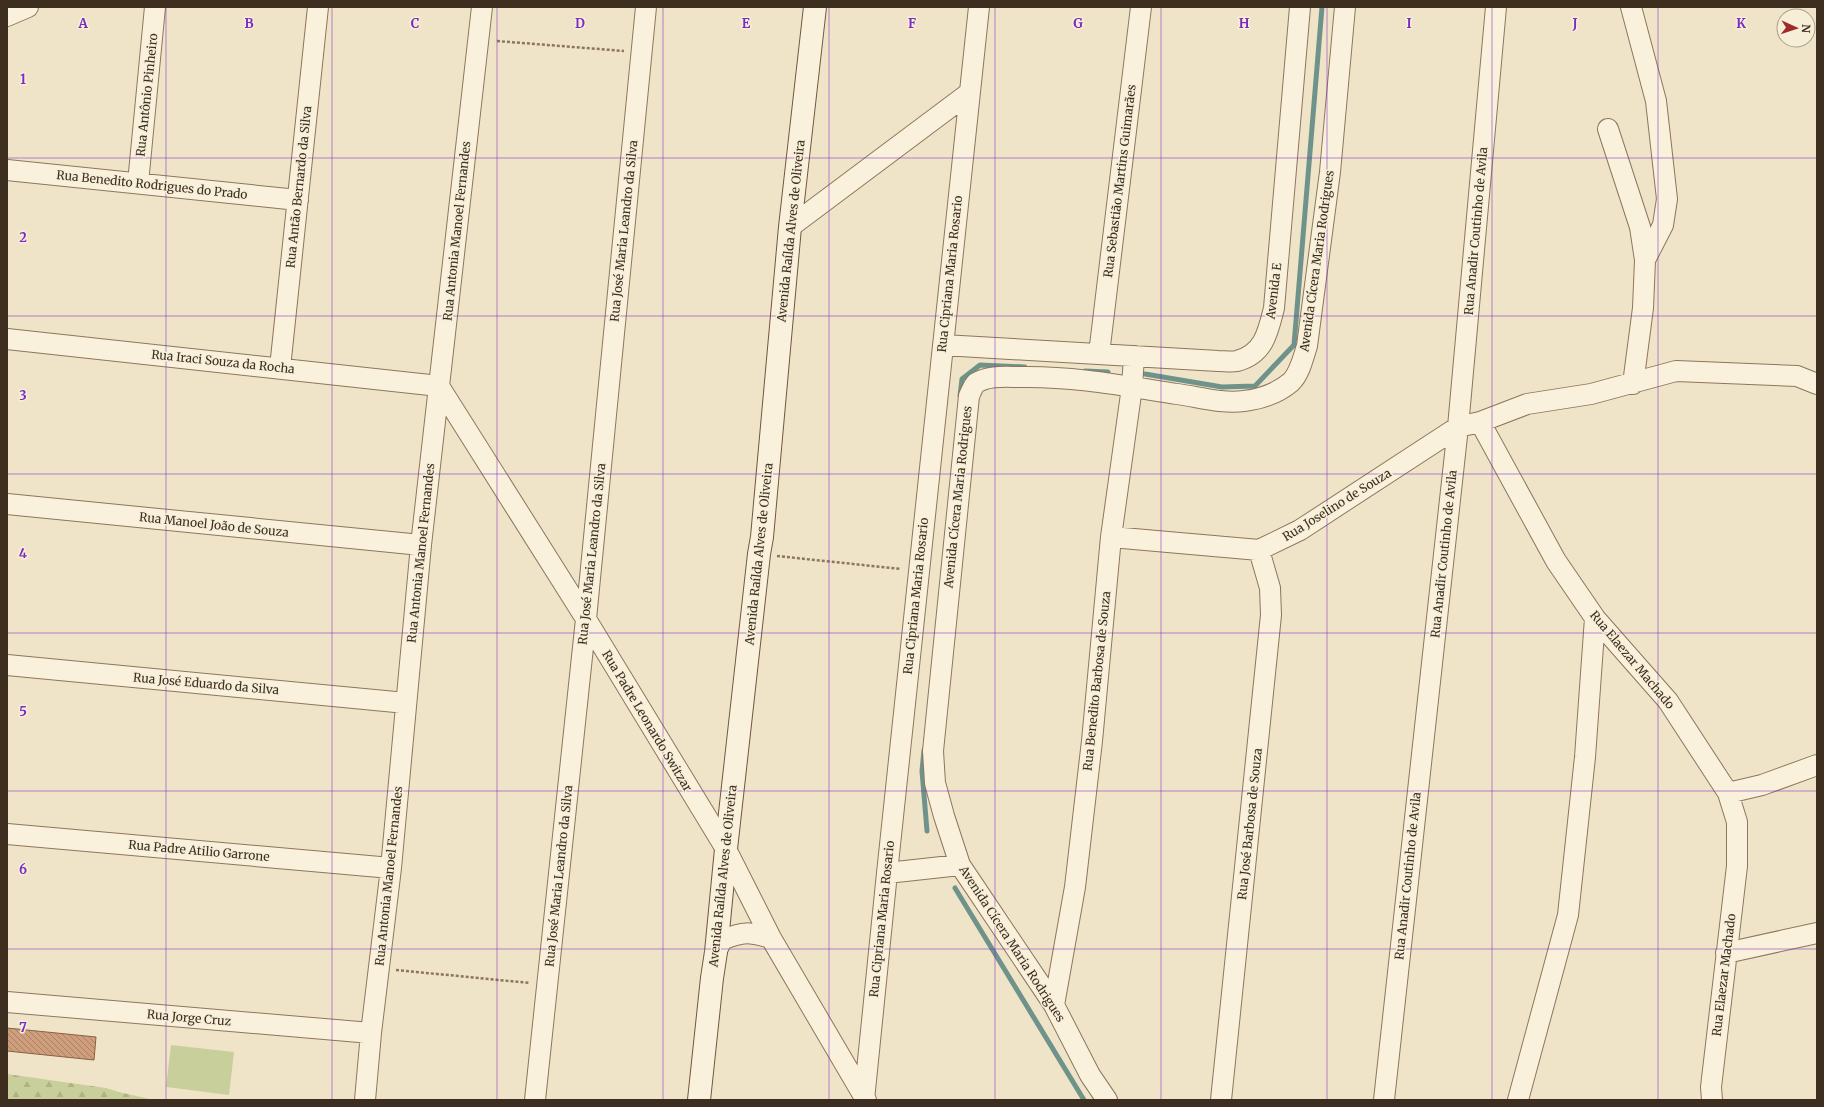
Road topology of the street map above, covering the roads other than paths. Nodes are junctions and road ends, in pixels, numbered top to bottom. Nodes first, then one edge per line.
1 (28, 7) edge
2 (155, 7) edge
3 (318, 7) edge
4 (482, 7) edge
5 (646, 7) edge
6 (815, 7) edge
7 (979, 7) edge
8 (1141, 7) edge
9 (1300, 7) edge
10 (1345, 7) edge
11 (1496, 7) edge
12 (1631, 7) edge
13 (7, 16) edge
14 (969, 93) junction
15 (1608, 129) dead end
16 (7, 170) edge
17 (138, 183) junction
18 (298, 200) junction
19 (790, 227) junction
20 (1645, 260) junction
21 (7, 339) edge
22 (943, 345) junction
23 (1099, 354) junction
24 (1134, 356) junction
25 (280, 368) junction
26 (1633, 384) junction
27 (1817, 384) edge
28 (439, 386) junction
29 (1132, 387) junction
30 (1480, 422) junction
31 (1458, 427) junction
32 (7, 504) edge
33 (1111, 537) junction
34 (421, 545) junction
35 (1259, 550) junction
36 (1595, 618) junction
37 (586, 620) junction
38 (7, 665) edge
39 (406, 703) junction
40 (1817, 765) edge
41 (1728, 793) junction
42 (7, 834) edge
43 (726, 849) junction
44 (960, 865) junction
45 (391, 868) junction
46 (887, 874) junction
47 (1817, 933) edge
48 (771, 938) junction
49 (716, 952) junction
50 (1726, 953) junction
51 (7, 1002) edge
52 (1054, 1005) junction
53 (371, 1033) junction
54 (865, 1099) edge
55 (365, 1100) edge
56 (535, 1100) edge
57 (699, 1100) edge
58 (1107, 1100) edge
59 (1221, 1100) edge
60 (1384, 1100) edge
61 (1518, 1100) edge
62 (1712, 1100) edge

1 - 13 street
2 - 17 street, Rua Antônio Pinheiro
3 - 18 street, Rua Antão Bernardo da Silva
4 - 28 street, Rua Antonia Manoel Fernandes
5 - 37 street, Rua José Maria Leandro da Silva
6 - 19 street, Avenida Raílda Alves de Oliveira
7 - 14 street, Rua Cipriana Maria Rosario
8 - 23 street, Rua Sebastião Martins Guimarães
9 - 24 street, Avenida E
10 - 29 street, Avenida Cícera Maria Rodrigues
11 - 31 street, Rua Anadir Coutinho de Avila
12 - 20 street
14 - 19 street
14 - 22 street, Rua Cipriana Maria Rosario
15 - 20 street
16 - 17 street, Rua Benedito Rodrigues do Prado
17 - 18 street, Rua Benedito Rodrigues do Prado
18 - 25 street, Rua Antão Bernardo da Silva
19 - 43 street, Avenida Raílda Alves de Oliveira
20 - 26 street
21 - 25 street, Rua Iraci Souza da Rocha
22 - 23 street, Avenida E
22 - 46 street, Rua Cipriana Maria Rosario
23 - 24 street, Avenida E
24 - 29 street, Rua Benedito Barbosa de Souza
25 - 28 street, Rua Iraci Souza da Rocha
26 - 27 street
26 - 30 street
28 - 34 street, Rua Antonia Manoel Fernandes
28 - 37 street, Rua Padre Leonardo Switzar
29 - 33 street, Rua Benedito Barbosa de Souza
29 - 44 street, Avenida Cícera Maria Rodrigues
30 - 31 street
30 - 36 street, Rua Elaezar Machado
31 - 35 street, Rua Joselino de Souza
31 - 60 street, Rua Anadir Coutinho de Avila
32 - 34 street, Rua Manoel João de Souza
33 - 35 street
33 - 52 street, Rua Benedito Barbosa de Souza
34 - 39 street, Rua Antonia Manoel Fernandes
35 - 59 street, Rua José Barbosa de Souza
36 - 41 street, Rua Elaezar Machado
36 - 61 street
37 - 43 street, Rua Padre Leonardo Switzar
37 - 56 street, Rua José Maria Leandro da Silva
38 - 39 street, Rua José Eduardo da Silva
39 - 45 street, Rua Antonia Manoel Fernandes
40 - 41 street
41 - 50 street, Rua Elaezar Machado
42 - 45 street, Rua Padre Atilio Garrone
43 - 48 street, Rua Padre Leonardo Switzar
43 - 49 street, Avenida Raílda Alves de Oliveira
44 - 46 street
44 - 52 street, Avenida Cícera Maria Rodrigues
45 - 53 street, Rua Antonia Manoel Fernandes
46 - 54 street, Rua Cipriana Maria Rosario
47 - 50 street
48 - 49 street
48 - 54 street, Rua Padre Leonardo Switzar
49 - 57 street, Avenida Raílda Alves de Oliveira
50 - 62 street, Rua Elaezar Machado
51 - 53 street, Rua Jorge Cruz
52 - 58 street, Avenida Cícera Maria Rodrigues
53 - 55 street, Rua Antonia Manoel Fernandes

